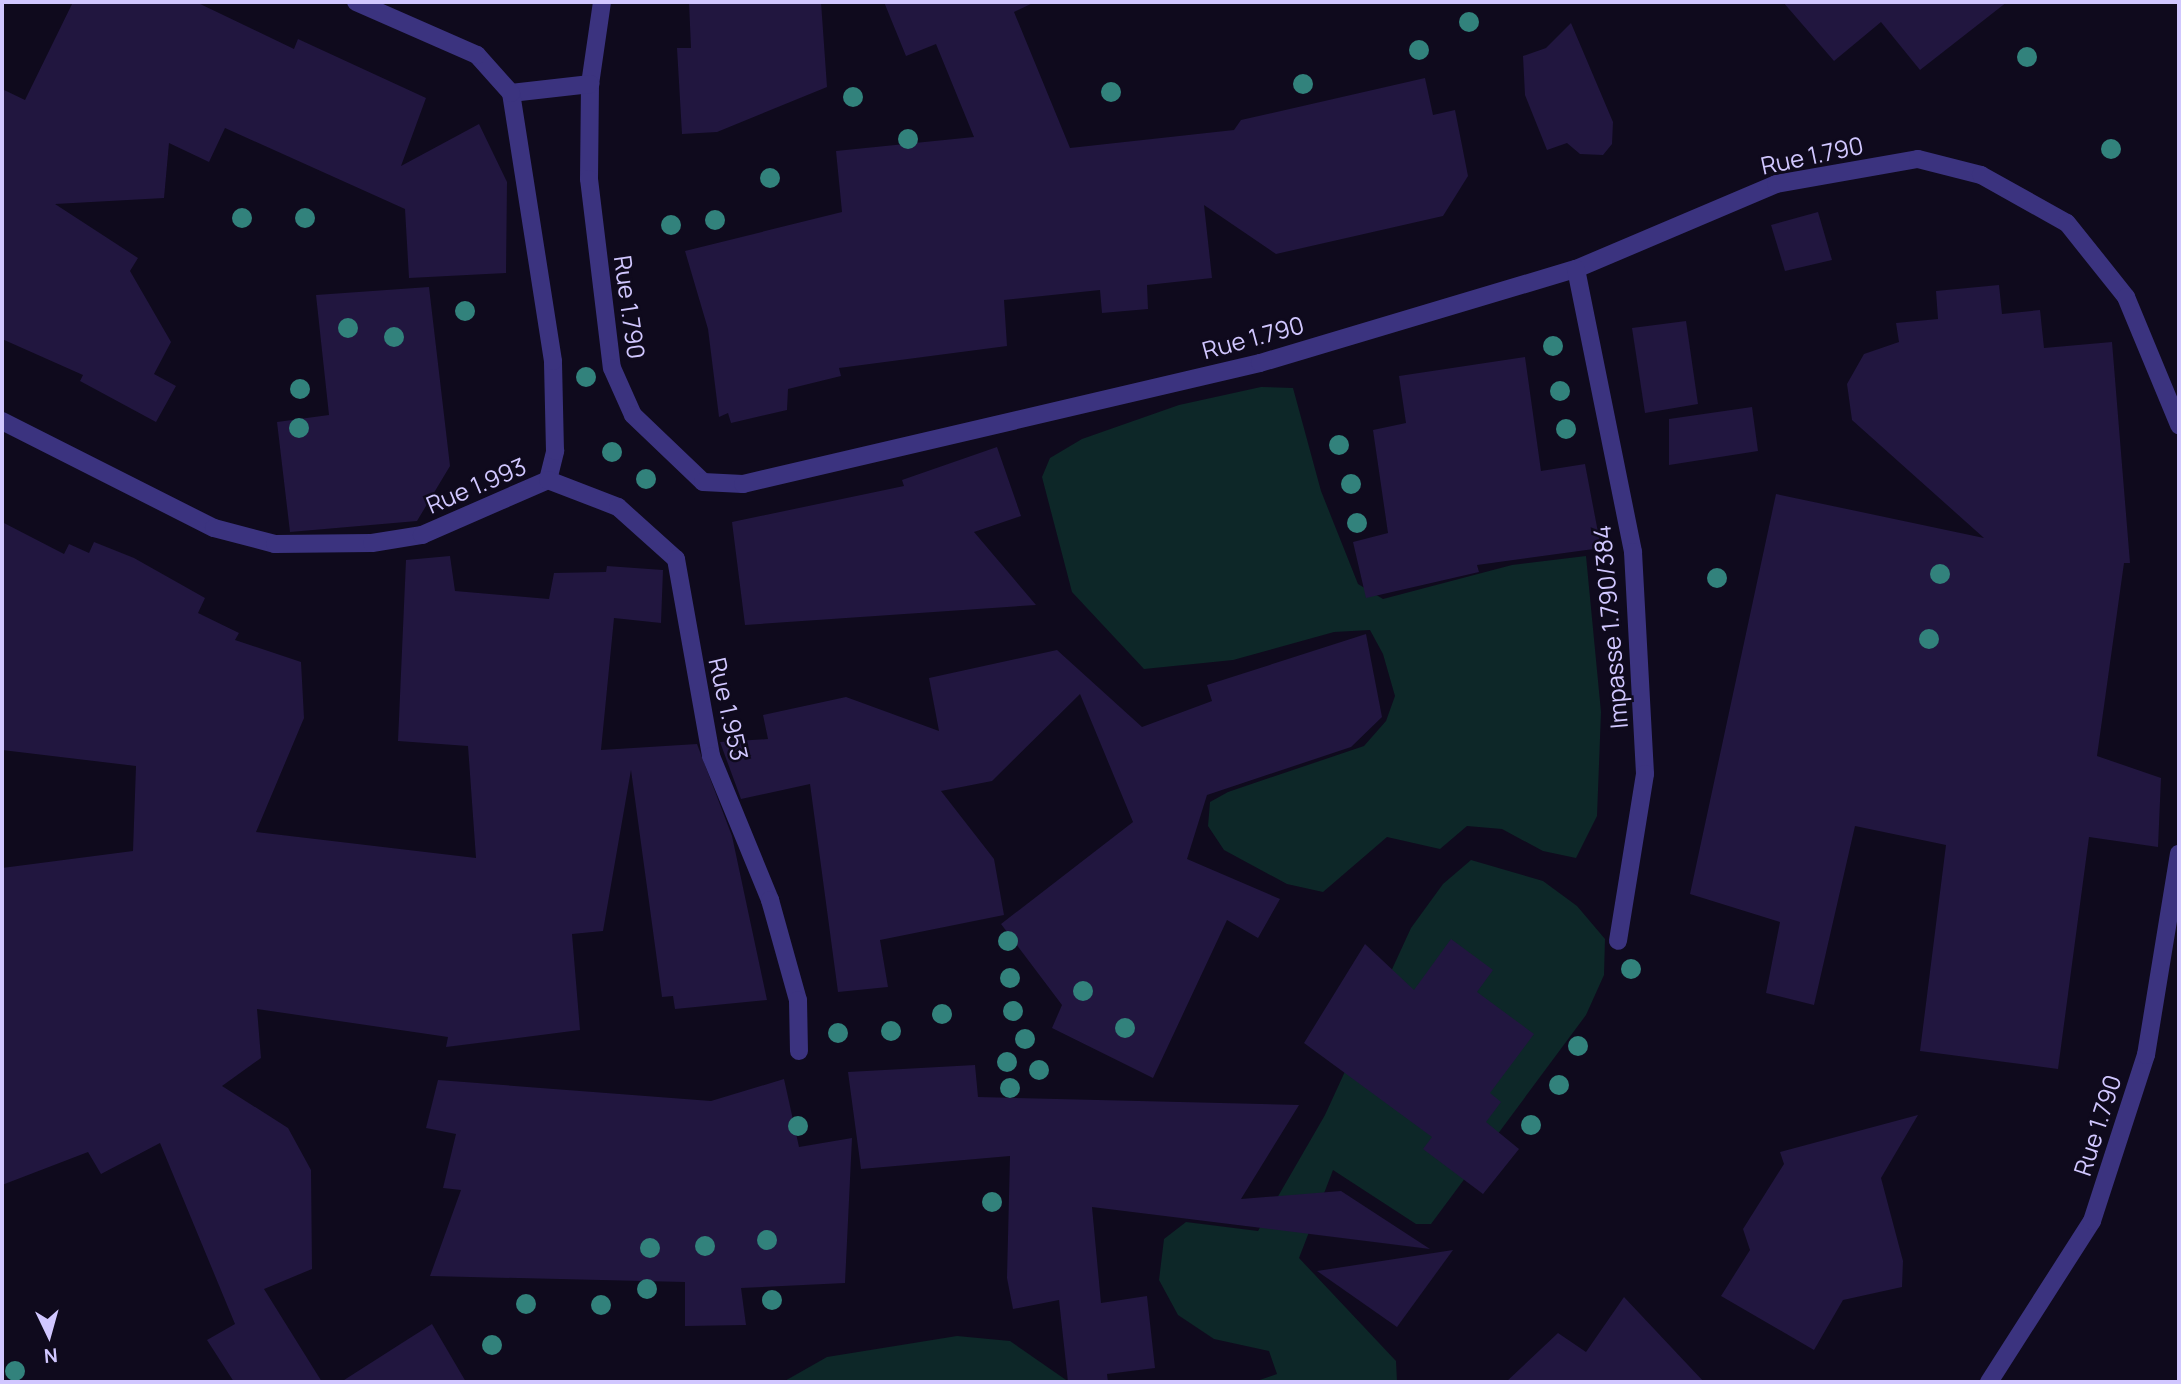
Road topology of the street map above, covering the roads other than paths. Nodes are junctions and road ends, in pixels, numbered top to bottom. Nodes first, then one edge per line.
1 (356, 2) edge
2 (602, 2) edge
3 (590, 84) junction
4 (511, 93) junction
5 (1576, 269) junction
6 (2, 421) edge
7 (2179, 425) edge
8 (548, 480) junction
9 (2179, 855) edge
10 (1618, 941) dead end
11 (799, 1051) dead end
12 (1989, 1382) edge

1 - 4 street
2 - 3 street, Rue 1.790
3 - 4 street
3 - 5 street, Rue 1.790
4 - 8 street, Rue 1.993
5 - 7 street, Rue 1.790
5 - 10 street, Impasse 1.790/384
6 - 8 street, Rue 1.993
8 - 11 street, Rue 1.953
9 - 12 street, Rue 1.790

